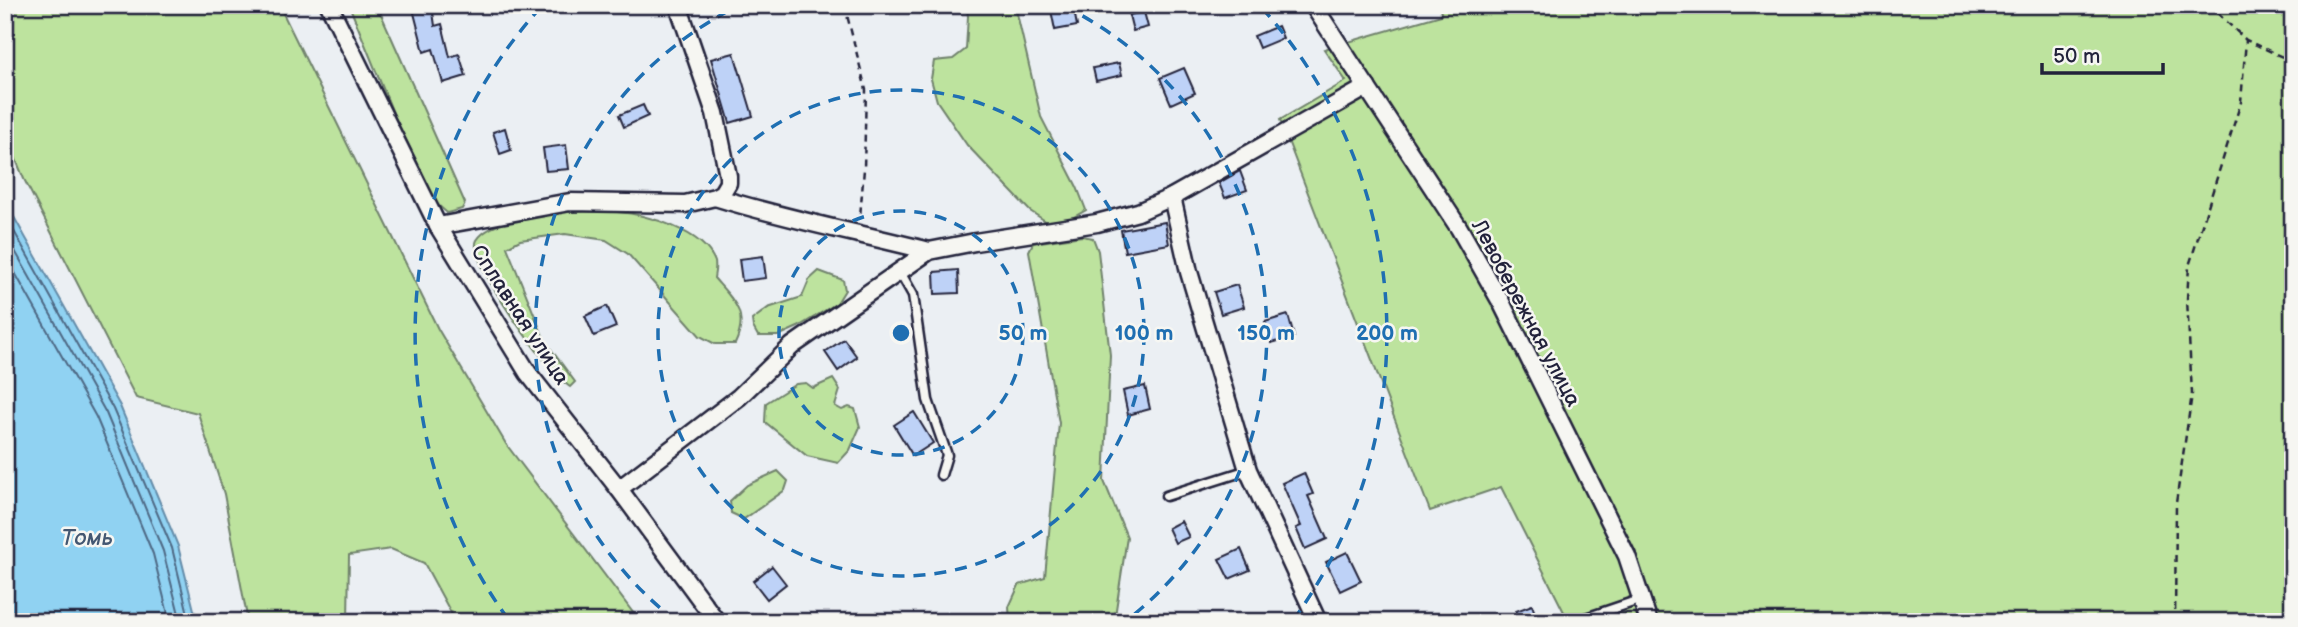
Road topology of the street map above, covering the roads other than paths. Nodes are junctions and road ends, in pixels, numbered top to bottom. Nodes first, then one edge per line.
1 (329, 5) edge
2 (678, 5) edge
3 (1313, 5) edge
4 (1367, 87) junction
5 (715, 197) junction
6 (1172, 198) junction
7 (438, 226) junction
8 (929, 251) junction
9 (900, 272) junction
10 (1248, 470) junction
11 (941, 475) dead end
12 (619, 489) junction
13 (1166, 496) dead end
14 (1642, 599) junction
15 (717, 622) edge
16 (1318, 622) edge
17 (1574, 622) edge
18 (1649, 622) edge

1 - 7 street, Сплавная улица
2 - 5 street
3 - 4 street, Левобережная улица
4 - 6 street
4 - 14 street, Левобережная улица
5 - 7 street
5 - 8 street
6 - 8 street
6 - 10 street
7 - 12 street, Сплавная улица
8 - 9 street
9 - 11 lane
9 - 12 street
10 - 13 lane
10 - 16 street
12 - 15 street, Сплавная улица
14 - 17 lane
14 - 18 street, Левобережная улица

